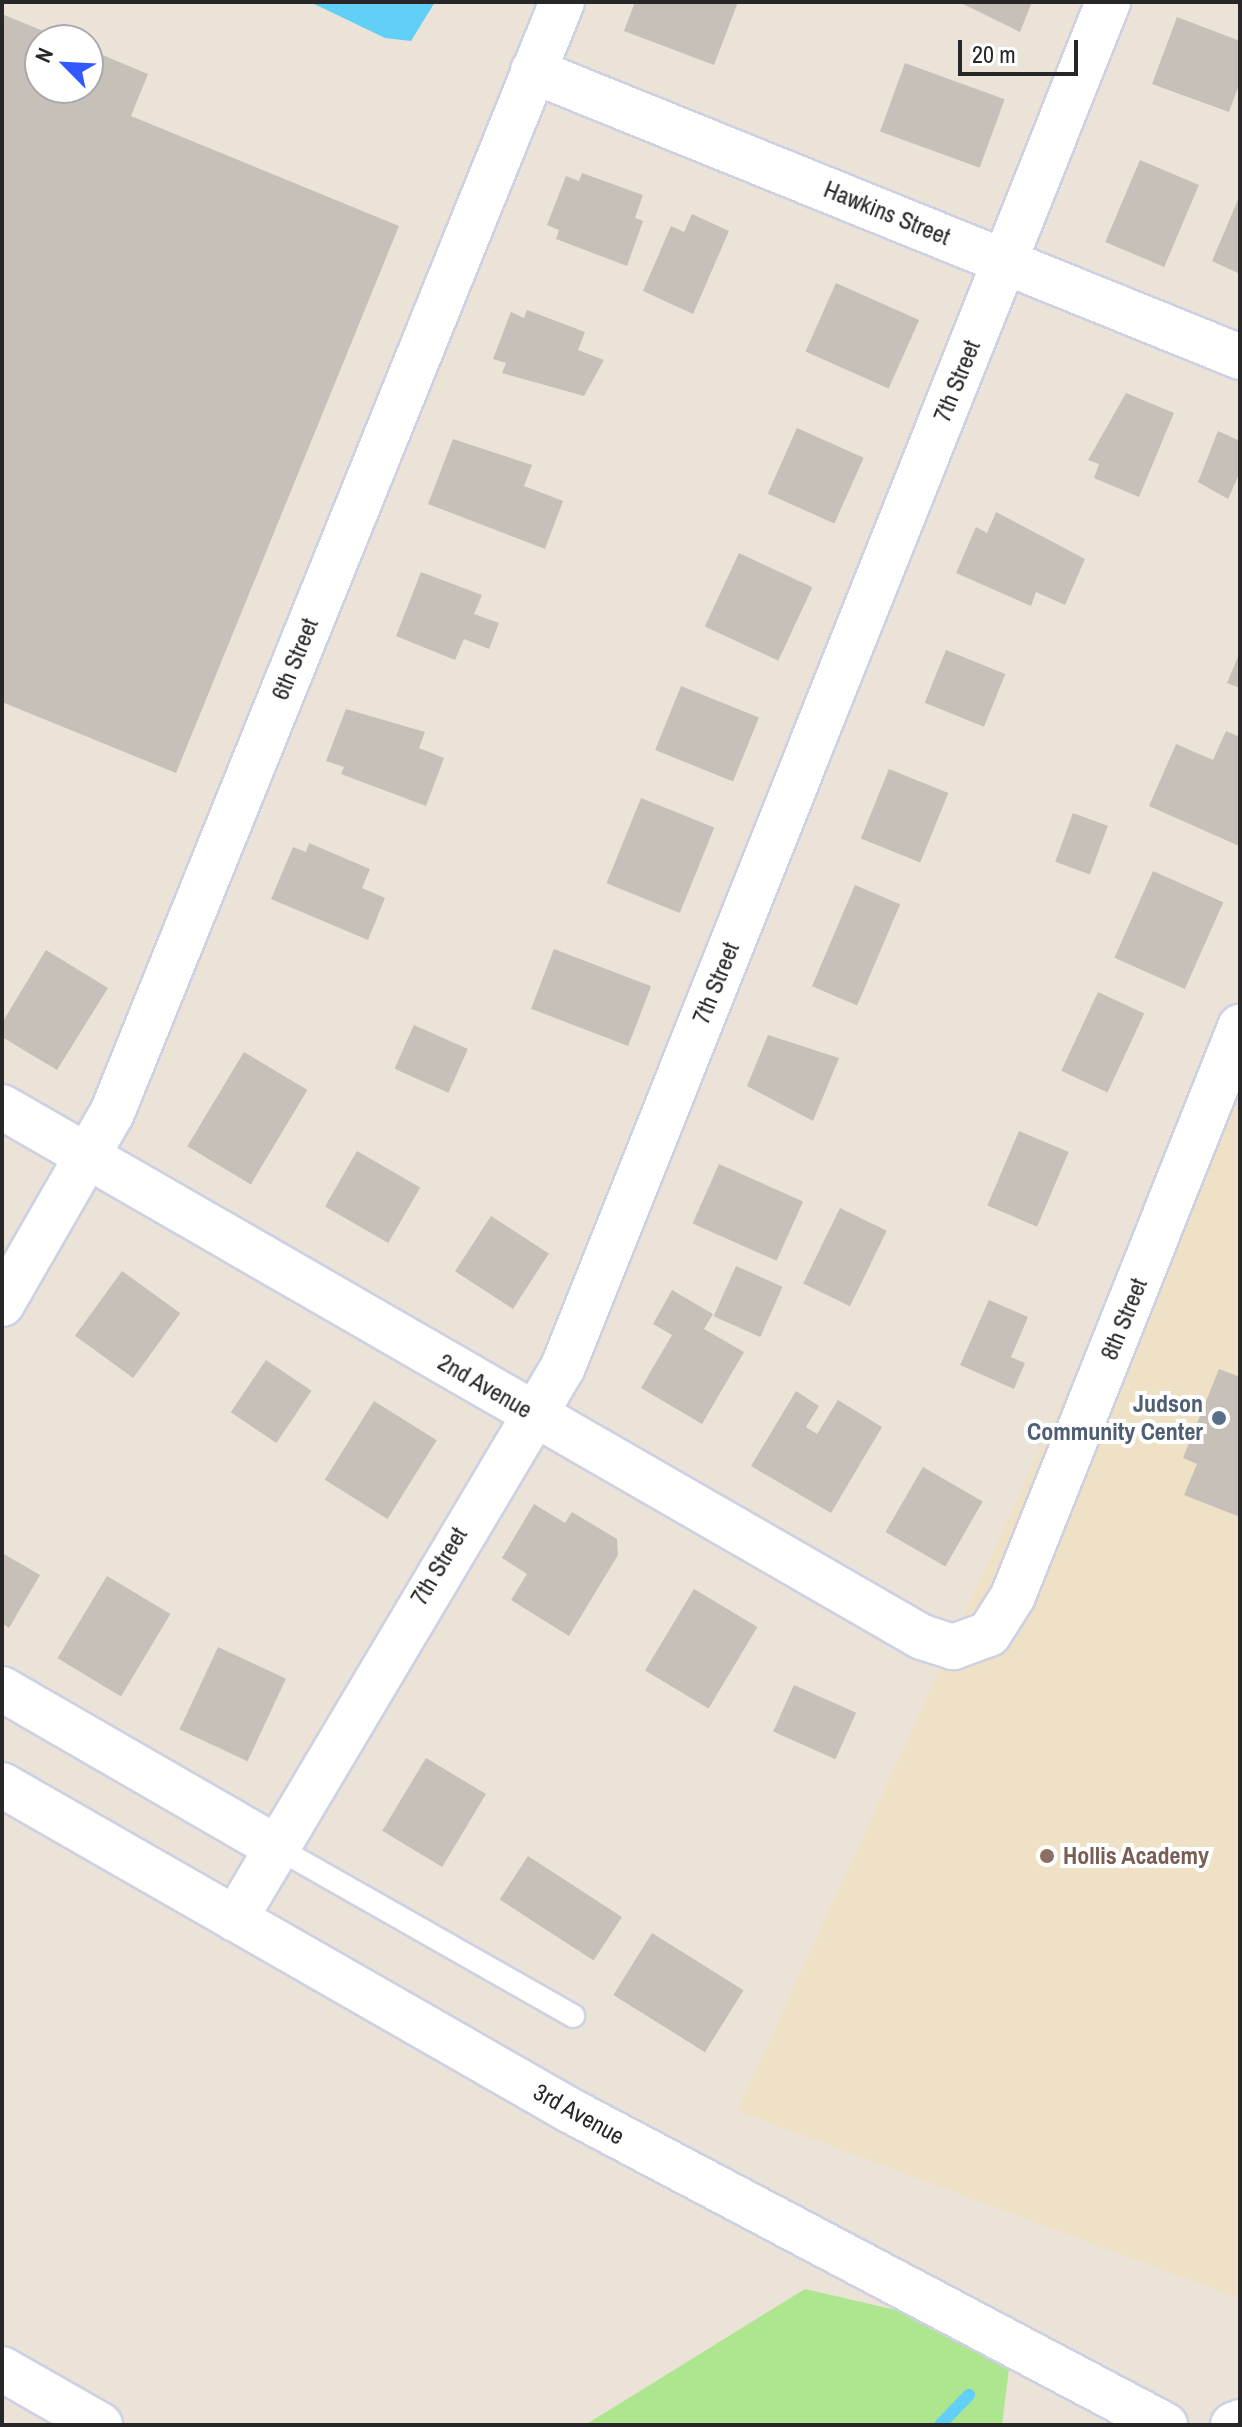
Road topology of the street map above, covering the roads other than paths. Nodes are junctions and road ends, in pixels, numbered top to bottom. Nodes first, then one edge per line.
1 (562, 2) edge
2 (1108, 2) edge
3 (533, 71) junction
4 (1005, 261) junction
5 (1240, 357) edge
6 (1240, 1027) edge
7 (2, 1107) edge
8 (86, 1156) junction
9 (2, 1304) edge
10 (533, 1414) junction
11 (974, 1644) joint
12 (2, 1689) edge
13 (2, 1785) edge
14 (274, 1846) junction
15 (235, 1919) junction
16 (573, 2016) dead end
17 (2, 2369) edge
18 (1240, 2422) edge
19 (100, 2425) edge
20 (1165, 2425) edge
21 (1233, 2425) edge

1 - 3 street, 6th Street
2 - 4 street, 7th Street
3 - 4 street, Hawkins Street
3 - 8 street, 6th Street
4 - 5 street, Hawkins Street
4 - 10 street, 7th Street
6 - 11 street, 8th Street
7 - 8 street, 2nd Avenue
8 - 9 street, 6th Street
8 - 10 street, 2nd Avenue
10 - 11 street, 2nd Avenue
10 - 14 street, 7th Street
12 - 14 street
13 - 15 street, 3rd Avenue
14 - 15 street, 7th Street
14 - 16 lane
15 - 20 street, 3rd Avenue
17 - 19 street
18 - 21 street

